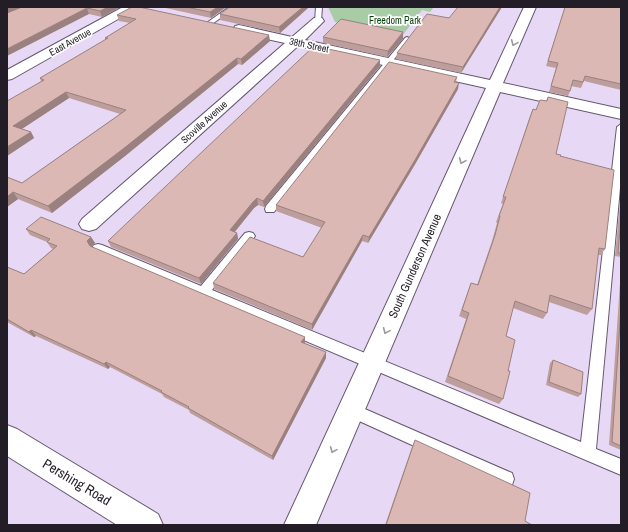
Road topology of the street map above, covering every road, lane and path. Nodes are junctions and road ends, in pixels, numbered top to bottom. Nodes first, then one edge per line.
1 (138, 7) edge
2 (233, 7) edge
3 (530, 7) edge
4 (318, 14) edge
5 (194, 20) edge
6 (210, 23) junction
7 (406, 40) edge
8 (295, 42) junction
9 (388, 62) junction
10 (7, 76) edge
11 (495, 86) junction
12 (621, 114) edge
13 (621, 127) edge
14 (270, 209) dead end
15 (89, 224) dead end
16 (248, 236) dead end
17 (98, 248) edge
18 (203, 292) junction
19 (372, 363) junction
20 (351, 410) junction
21 (7, 439) edge
22 (588, 453) junction
23 (621, 467) edge
24 (506, 479) dead end
25 (147, 525) edge
26 (300, 525) edge

1 - 10 street, East Avenue
2 - 6 lane
3 -> 11 street, South Gunderson Avenue
4 - 8 street, Scoville Avenue
5 - 6 street, 38th Street
6 - 8 street, 38th Street
7 - 9 lane
8 - 9 street, 38th Street
8 - 15 street, Scoville Avenue
9 - 11 street, 38th Street
9 - 14 lane
11 - 12 street, 38th Street
11 -> 19 street, South Gunderson Avenue
13 - 22 lane
16 - 18 lane
17 - 18 lane
18 - 19 lane
19 - 20 street, South Gunderson Avenue
19 - 22 lane
20 - 24 lane
20 -> 26 street, South Gunderson Avenue
21 - 25 street, Pershing Road
22 - 23 lane

